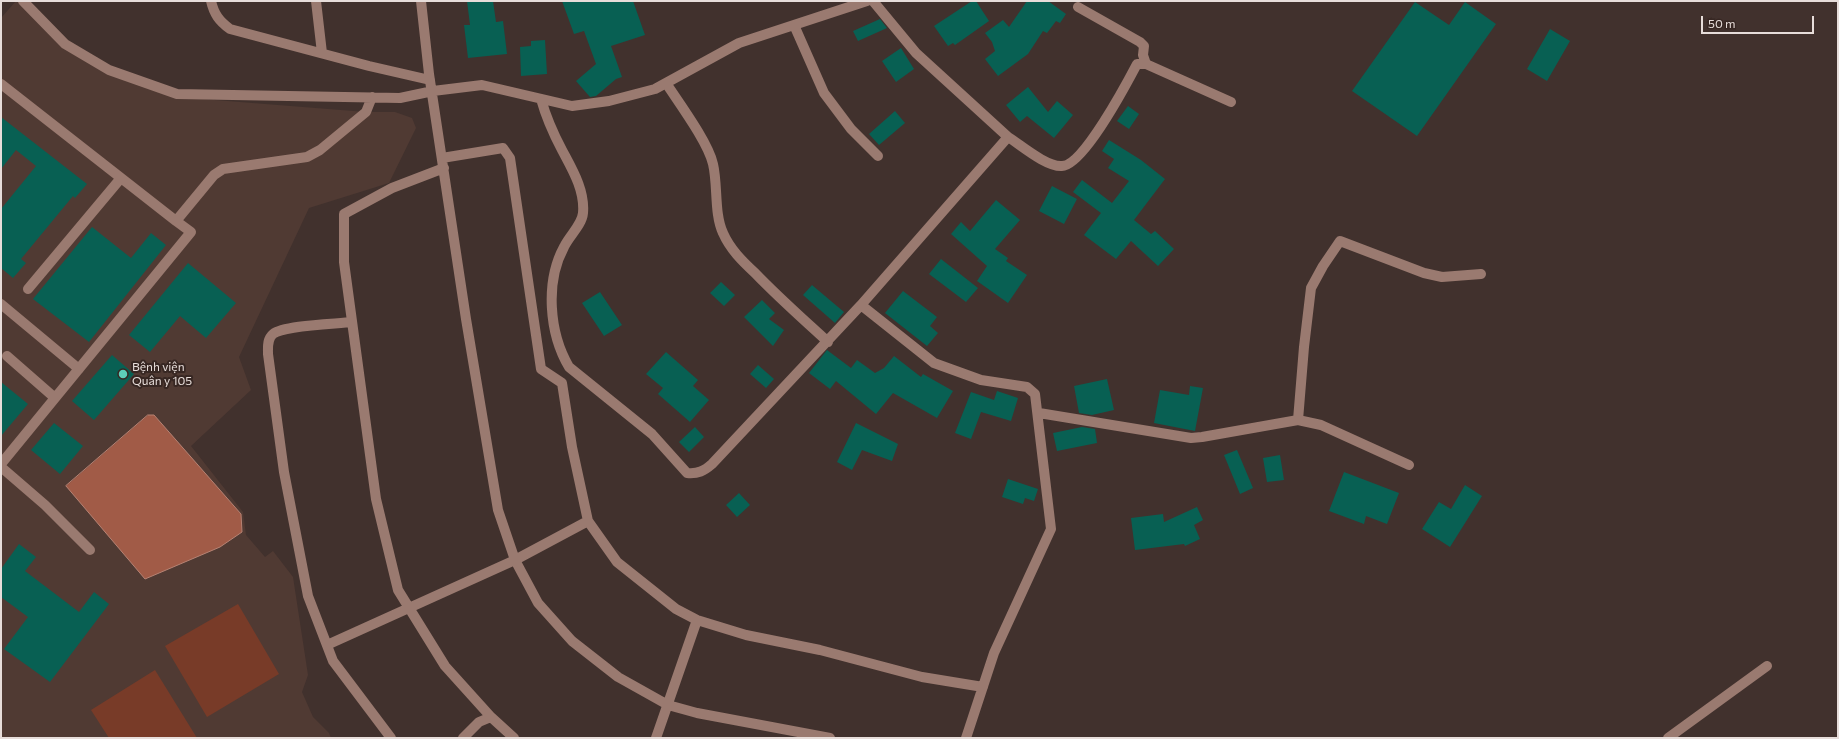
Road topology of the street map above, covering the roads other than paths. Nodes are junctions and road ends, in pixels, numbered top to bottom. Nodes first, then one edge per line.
1 (23, 1) edge
2 (211, 1) edge
3 (316, 1) edge
4 (421, 1) edge
5 (867, 1) edge
6 (873, 1) edge
7 (1078, 7) dead end
8 (794, 25) junction
9 (322, 54) junction
10 (1146, 64) junction
11 (430, 80) junction
12 (666, 83) junction
13 (1, 84) edge
14 (433, 91) junction
15 (372, 97) junction
16 (541, 99) junction
17 (1231, 102) dead end
18 (1008, 137) junction
19 (878, 156) dead end
20 (442, 158) junction
21 (444, 168) junction
22 (121, 178) junction
23 (176, 221) junction
24 (1481, 274) dead end
25 (28, 289) dead end
26 (1, 304) edge
27 (861, 305) junction
28 (352, 322) junction
29 (828, 342) junction
30 (7, 356) dead end
31 (78, 370) junction
32 (55, 398) junction
33 (1039, 413) junction
34 (1298, 420) junction
35 (1409, 465) dead end
36 (1, 466) edge
37 (588, 521) junction
38 (90, 550) dead end
39 (515, 560) junction
40 (409, 608) junction
41 (697, 620) junction
42 (327, 645) junction
43 (1767, 666) dead end
44 (983, 687) junction
45 (668, 705) junction
46 (491, 716) junction
47 (391, 738) edge
48 (463, 738) edge
49 (514, 738) edge
50 (656, 738) edge
51 (830, 738) edge
52 (966, 738) edge
53 (1668, 738) edge

1 - 15 street
2 - 9 street
3 - 9 street
4 - 11 street
5 - 8 street
6 - 18 street
7 - 10 street
8 - 12 street
8 - 19 street
9 - 11 street
10 - 17 street
10 - 18 street
11 - 14 street
12 - 16 street
12 - 29 street
13 - 22 street
14 - 15 street
14 - 16 street
14 - 20 street
15 - 23 street
16 - 29 street
18 - 27 street
20 - 21 street
20 - 37 street
21 - 28 street
21 - 39 street
22 - 23 street
22 - 25 street
23 - 31 street
24 - 34 street
26 - 31 street
27 - 29 street
27 - 33 street
28 - 40 street
28 - 42 street
30 - 32 street
31 - 32 street
32 - 36 street
33 - 34 street
33 - 44 street
34 - 35 street
36 - 38 street
37 - 39 street
37 - 41 street
39 - 40 street
39 - 45 street
40 - 42 street
40 - 46 street
41 - 44 street
41 - 45 street
42 - 47 street
43 - 53 street
44 - 52 street
45 - 50 street
45 - 51 street
46 - 48 street
46 - 49 street

